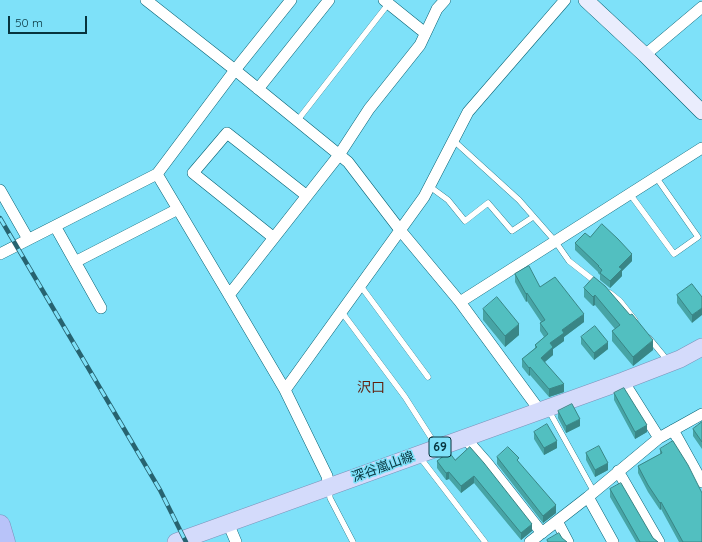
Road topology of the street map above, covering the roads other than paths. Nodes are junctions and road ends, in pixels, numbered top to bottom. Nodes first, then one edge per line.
1 (146, 0) edge
2 (292, 0) edge
3 (329, 0) edge
4 (445, 0) edge
5 (565, 0) edge
6 (586, 0) edge
7 (386, 1) edge
8 (702, 8) edge
9 (426, 33) junction
10 (645, 55) junction
11 (235, 70) junction
12 (258, 89) junction
13 (702, 112) edge
14 (297, 121) junction
15 (453, 140) junction
16 (702, 148) edge
17 (339, 155) junction
18 (157, 174) junction
19 (656, 177) junction
20 (429, 186) junction
21 (0, 190) edge
22 (630, 194) junction
23 (307, 196) junction
24 (178, 209) junction
25 (534, 216) junction
26 (55, 226) junction
27 (400, 230) junction
28 (274, 238) junction
29 (28, 239) junction
30 (555, 241) junction
31 (0, 253) edge
32 (75, 262) junction
33 (360, 285) junction
34 (229, 295) junction
35 (460, 302) junction
36 (101, 308) dead end
37 (341, 311) junction
38 (640, 326) edge
39 (645, 332) edge
40 (702, 347) edge
41 (670, 363) junction
42 (428, 377) dead end
43 (623, 381) junction
44 (285, 390) junction
45 (544, 410) junction
46 (702, 414) edge
47 (673, 430) junction
48 (465, 438) junction
49 (659, 438) junction
50 (438, 448) junction
51 (418, 455) junction
52 (618, 472) junction
53 (702, 482) edge
54 (329, 487) junction
55 (591, 495) junction
56 (557, 522) junction
57 (228, 523) junction
58 (0, 525) edge
59 (542, 532) junction
60 (4, 542) edge
61 (176, 542) edge
62 (236, 542) edge
63 (353, 542) edge
64 (485, 542) edge
65 (530, 542) edge
66 (568, 542) edge
67 (613, 542) edge
68 (659, 542) edge

1 - 11 street
2 - 11 street
3 - 12 street
4 - 9 street
5 - 15 street
6 - 10 street
7 - 9 street
7 - 14 lane
8 - 10 street
9 - 17 street
10 - 13 street
11 - 12 street
11 - 18 street
12 - 14 street
14 - 17 street
15 - 20 street
15 - 25 lane
16 - 19 street
17 - 23 street
17 - 27 street
18 - 24 street
18 - 26 street
19 - 22 street
19 - 22 lane
20 - 25 lane
20 - 27 street
21 - 29 street
22 - 30 street
23 - 28 street
23 - 28 street
24 - 32 street
24 - 34 street
25 - 30 lane
26 - 29 street
26 - 32 street
27 - 33 street
27 - 35 street
28 - 34 street
29 - 31 street
30 - 35 street
30 - 38 lane
32 - 36 street
33 - 37 street
33 - 42 lane
34 - 44 street
35 - 45 street
37 - 44 street
37 - 50 lane
39 - 41 lane
40 - 41 main road, 深谷嵐山線 / 69
41 - 43 main road, 深谷嵐山線 / 69
43 - 45 main road, 深谷嵐山線 / 69
43 - 49 street
44 - 54 street
45 - 48 main road, 深谷嵐山線 / 69
45 - 55 lane
46 - 47 street
47 - 49 street
47 - 53 street
48 - 50 main road, 深谷嵐山線 / 69
48 - 59 street
49 - 52 street
50 - 51 main road, 深谷嵐山線 / 69
51 - 54 main road, 深谷嵐山線 / 69
51 - 64 lane
52 - 55 street
52 - 68 street
54 - 57 main road, 深谷嵐山線 / 69
54 - 63 lane
55 - 56 street
55 - 67 street
56 - 59 street
56 - 66 street
57 - 61 main road, 深谷嵐山線 / 69
57 - 62 street
58 - 60 highway
59 - 65 street

